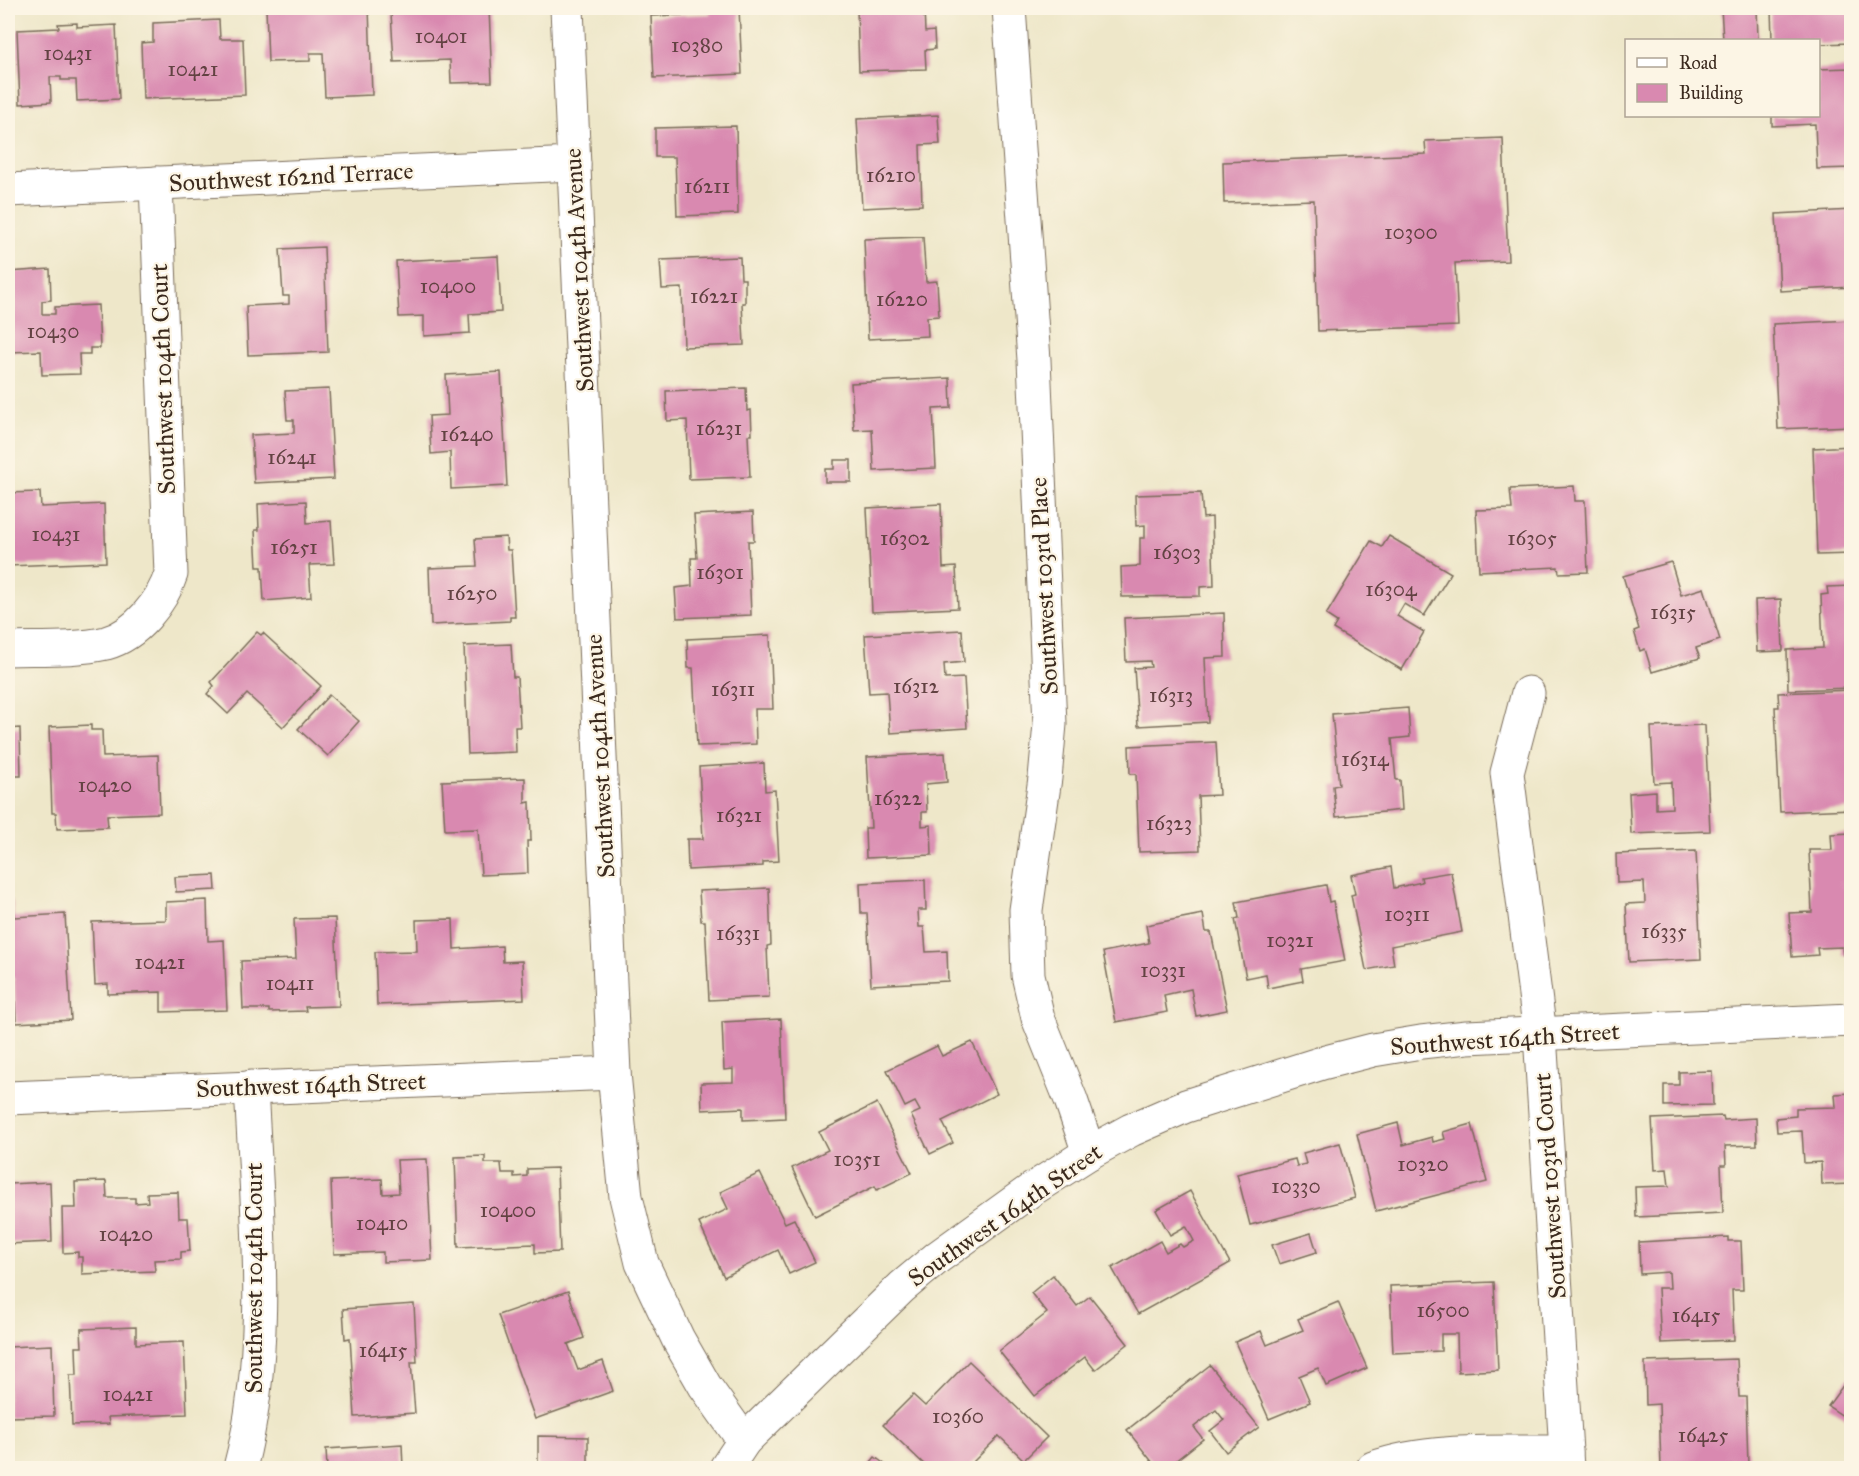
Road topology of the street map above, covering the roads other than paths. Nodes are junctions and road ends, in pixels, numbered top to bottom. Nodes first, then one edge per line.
1 (567, 8) edge
2 (1009, 8) edge
3 (574, 164) junction
4 (156, 183) junction
5 (8, 190) edge
6 (8, 649) edge
7 (1528, 693) dead end
8 (1851, 1020) edge
9 (1540, 1034) junction
10 (614, 1073) junction
11 (251, 1087) junction
12 (8, 1098) edge
13 (1089, 1153) junction
14 (744, 1441) junction
15 (1567, 1460) edge
16 (240, 1468) edge
17 (726, 1468) edge
18 (1374, 1468) edge

1 - 3 street, Southwest 104th Avenue
2 - 13 street, Southwest 103rd Place
3 - 4 street, Southwest 162nd Terrace
3 - 10 street, Southwest 104th Avenue
4 - 5 street, Southwest 162nd Terrace
4 - 6 street, Southwest 104th Court
7 - 9 street, Southwest 103rd Court
8 - 9 street, Southwest 164th Street
9 - 13 street, Southwest 164th Street
9 - 15 street, Southwest 103rd Court
10 - 11 street, Southwest 164th Street
10 - 14 street, Southwest 104th Avenue
11 - 12 street, Southwest 164th Street
11 - 16 street, Southwest 104th Court
13 - 14 street, Southwest 164th Street
14 - 17 street
15 - 18 street

